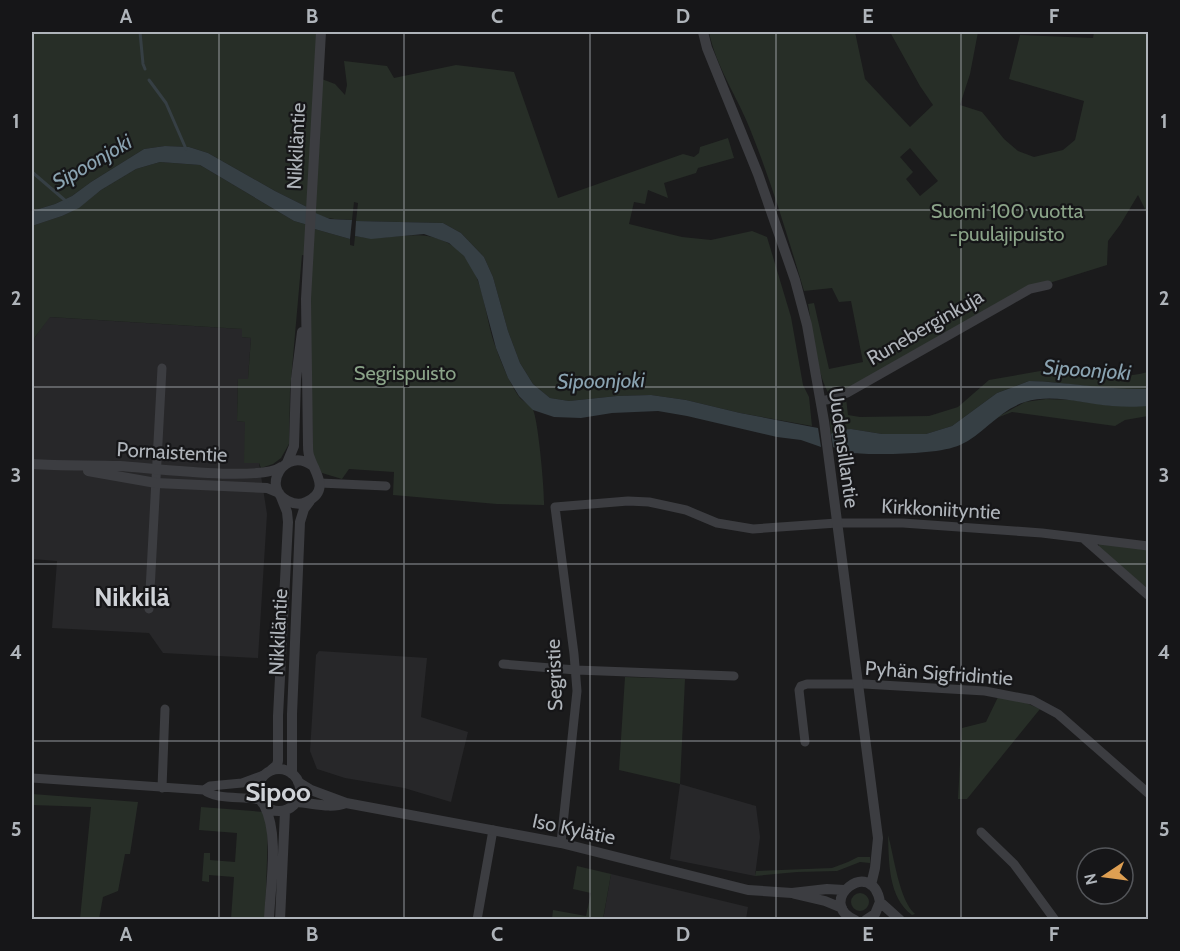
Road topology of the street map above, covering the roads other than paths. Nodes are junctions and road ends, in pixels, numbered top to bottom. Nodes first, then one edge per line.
1 (321, 32) edge
2 (703, 32) edge
3 (1048, 285) dead end
4 (306, 299) junction
5 (162, 368) dead end
6 (821, 401) junction
7 (285, 464) junction
8 (32, 465) edge
9 (58, 466) junction
10 (313, 466) junction
11 (157, 470) junction
12 (156, 483) junction
13 (320, 483) junction
14 (386, 486) dead end
15 (280, 495) junction
16 (314, 497) junction
17 (555, 507) joint
18 (837, 523) junction
19 (1083, 538) junction
20 (1149, 546) edge
21 (1149, 595) edge
22 (149, 609) dead end
23 (503, 664) dead end
24 (576, 670) junction
25 (734, 676) dead end
26 (858, 684) junction
27 (165, 709) dead end
28 (805, 742) dead end
29 (267, 773) junction
30 (32, 778) edge
31 (295, 778) junction
32 (162, 788) junction
33 (204, 790) junction
34 (1149, 792) edge
35 (296, 802) junction
36 (262, 803) junction
37 (346, 803) junction
38 (285, 811) junction
39 (493, 830) junction
40 (981, 832) dead end
41 (561, 843) junction
42 (871, 885) junction
43 (844, 890) junction
44 (792, 893) junction
45 (880, 902) junction
46 (842, 908) junction
47 (871, 919) edge
48 (269, 920) edge
49 (280, 920) edge
50 (477, 920) edge
51 (855, 920) edge
52 (900, 920) edge
53 (1055, 920) edge

1 - 4 street, Nikkiläntie
2 - 6 street, Uudensillantie
3 - 6 street, Runeberginkuja
4 - 7 street, Nikkiläntie
4 - 10 street, Nikkiläntie
5 - 11 street
6 - 18 street, Uudensillantie
7 - 10 street
7 - 11 street, Pornaistentie
7 - 15 street
8 - 9 street, Pornaistentie
9 - 11 street, Pornaistentie
9 - 12 street, Pornaistentie
10 - 13 street
11 - 12 street
12 - 15 street, Pornaistentie
12 - 22 street
13 - 14 street
13 - 16 street
15 - 16 street
15 - 29 street, Nikkiläntie
16 - 31 street, Nikkiläntie
17 - 18 street, Kirkkoniityntie
17 - 24 street, Segristie
18 - 19 street, Kirkkoniityntie
18 - 26 street, Uudensillantie
19 - 20 street, Kirkkoniityntie
19 - 21 street
23 - 24 street
24 - 25 street
24 - 41 street, Segristie
26 - 28 street, Pyhän Sigfridintie
26 - 34 street, Pyhän Sigfridintie
26 - 42 street, Uudensillantie
27 - 32 street
29 - 31 street
29 - 33 street
29 - 36 street
30 - 32 street
31 - 35 street
31 - 37 street, Iso Kylätie
32 - 33 street
33 - 36 street
35 - 37 street, Iso Kylätie
35 - 38 street
36 - 38 street
36 - 48 street
37 - 39 street, Iso Kylätie
38 - 49 street
39 - 41 street, Iso Kylätie
39 - 50 street
40 - 53 street
41 - 44 street, Iso Kylätie
42 - 43 street, Iso Kylätie
42 - 45 street
43 - 44 street, Iso Kylätie
43 - 46 street
44 - 46 street, Iso Kylätie
45 - 47 street
45 - 52 street
46 - 51 street

